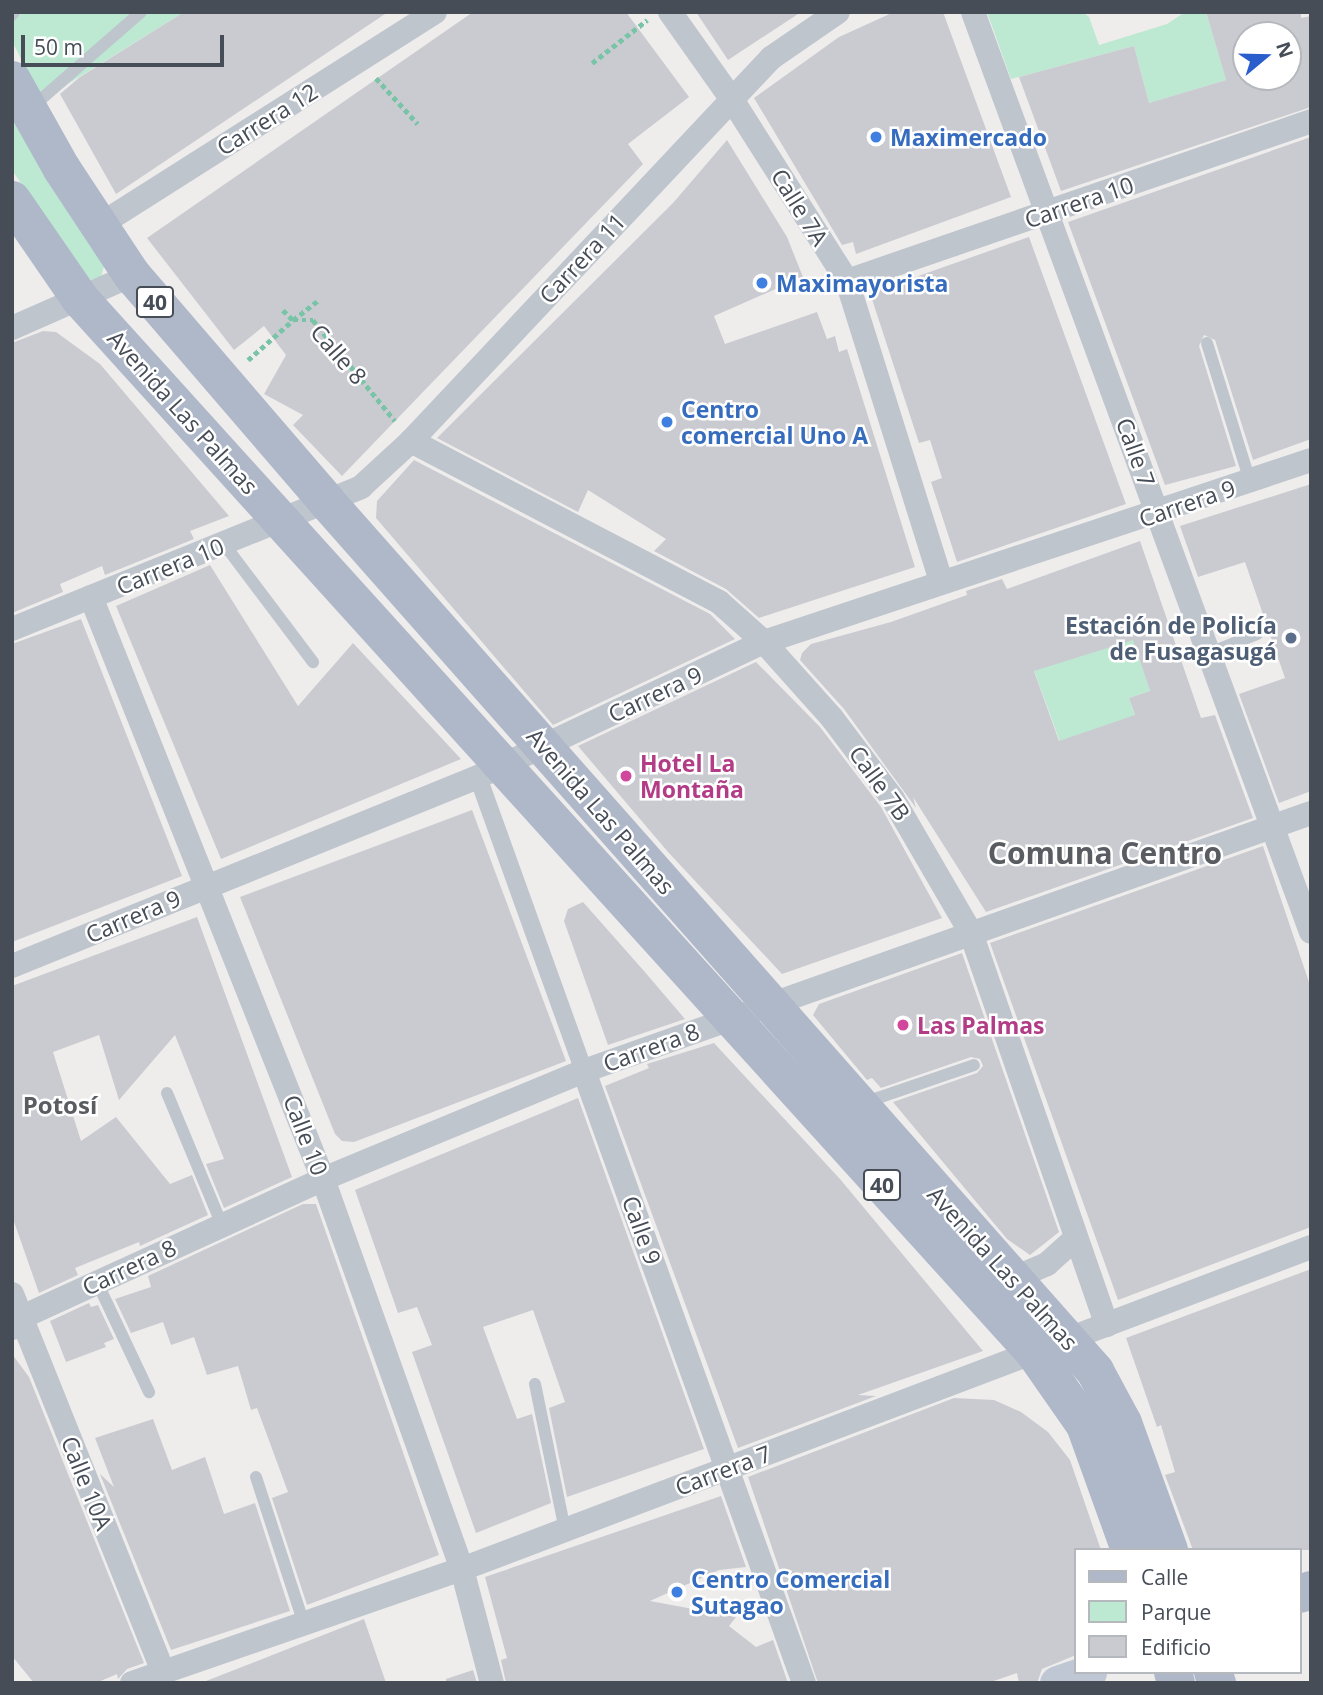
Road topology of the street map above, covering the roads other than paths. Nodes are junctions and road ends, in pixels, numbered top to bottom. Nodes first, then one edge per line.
1 (141, 12) edge
2 (435, 12) edge
3 (838, 12) edge
4 (973, 12) edge
5 (660, 15) edge
6 (20, 95) edge
7 (731, 98) junction
8 (1311, 121) edge
9 (12, 200) edge
10 (1047, 213) junction
11 (98, 226) junction
12 (132, 275) junction
13 (847, 281) junction
14 (81, 300) junction
15 (12, 328) edge
16 (1207, 343) dead end
17 (411, 441) junction
18 (1311, 460) edge
19 (1250, 481) junction
20 (327, 502) junction
21 (1158, 514) junction
22 (282, 521) junction
23 (224, 544) junction
24 (941, 581) junction
25 (91, 597) junction
26 (12, 629) edge
27 (1257, 634) dead end
28 (764, 642) junction
29 (1209, 653) junction
30 (313, 662) dead end
31 (544, 746) junction
32 (490, 772) junction
33 (1311, 813) edge
34 (1272, 827) junction
35 (209, 884) junction
36 (1311, 932) edge
37 (971, 933) junction
38 (12, 966) edge
39 (771, 1005) junction
40 (731, 1018) junction
41 (974, 1065) dead end
42 (584, 1071) junction
43 (167, 1093) dead end
44 (859, 1105) junction
45 (323, 1179) junction
46 (222, 1225) junction
47 (1075, 1239) junction
48 (1311, 1247) edge
49 (1012, 1279) junction
50 (97, 1282) junction
51 (12, 1293) edge
52 (16, 1323) edge
53 (1107, 1325) junction
54 (1051, 1346) junction
55 (535, 1384) dead end
56 (149, 1392) dead end
57 (729, 1468) junction
58 (256, 1477) dead end
59 (565, 1530) junction
60 (1129, 1548) edge
61 (1168, 1548) edge
62 (461, 1569) junction
63 (303, 1621) junction
64 (163, 1671) junction
65 (1083, 1674) edge
66 (132, 1683) edge
67 (492, 1683) edge
68 (804, 1683) edge
69 (1058, 1683) edge

1 - 6 lane
2 - 11 street, Carrera 12
3 - 7 street, Carrera 11
4 - 10 street, Calle 7
5 - 7 street, Calle 7A
6 - 11 main road, Avenida Las Palmas / 40
7 - 13 street, Calle 7A
7 - 17 street, Carrera 11
8 - 10 street, Carrera 10
9 - 14 main road, Avenida Las Palmas / 40
10 - 13 street, Carrera 10
10 - 21 street, Calle 7
11 - 12 main road, Avenida Las Palmas / 40
12 - 14 street
12 - 20 main road, Avenida Las Palmas / 40
13 - 24 street, Calle 7A
14 - 15 street
14 - 22 main road, Avenida Las Palmas / 40
16 - 19 lane
17 - 20 street, Carrera 11
17 - 28 street, Calle 7B
18 - 19 street, Carrera 9
19 - 21 street, Carrera 9
20 - 22 street, Carrera 10
20 - 31 main road, Avenida Las Palmas / 40
21 - 24 street, Carrera 9
21 - 29 street, Calle 7
22 - 23 street, Carrera 10
22 - 32 main road, Avenida Las Palmas / 40
23 - 25 street, Carrera 10
23 - 30 lane
24 - 28 street, Carrera 9
25 - 26 street, Carrera 10
25 - 35 street, Calle 10
27 - 29 lane
28 - 31 street, Carrera 9
28 - 37 street, Calle 7B
29 - 34 street, Calle 7
31 - 32 street, Carrera 9
31 - 39 main road, Avenida Las Palmas / 40
32 - 35 street, Carrera 9
32 - 40 main road, Avenida Las Palmas / 40
32 - 42 street, Calle 9
33 - 34 street, Carrera 8
34 - 36 street, Calle 7
34 - 37 street, Carrera 8
35 - 38 street, Carrera 9
35 - 45 street, Calle 10
37 - 39 street, Carrera 8
37 - 47 street, Calle 7B
39 - 40 street, Carrera 8
39 - 44 main road, Avenida Las Palmas / 40
40 - 42 street, Carrera 8
40 - 54 main road, Avenida Las Palmas / 40
41 - 44 lane
42 - 45 street, Carrera 8
42 - 57 street, Calle 9
43 - 46 lane
44 - 49 main road, Avenida Las Palmas / 40
45 - 46 street, Carrera 8
45 - 62 street, Calle 10
46 - 50 street, Carrera 8
47 - 49 street
47 - 53 street, Calle 7B
48 - 53 street, Carrera 7
49 - 54 main road, Avenida Las Palmas / 40
50 - 52 street, Carrera 8
50 - 56 lane
51 - 52 street, Calle 10A
52 - 64 street, Calle 10A
53 - 54 street, Carrera 7
54 - 57 street, Carrera 7
54 - 60 main road, Avenida Las Palmas / 40
54 - 61 main road, Avenida Las Palmas / 40
55 - 59 lane
57 - 59 street, Carrera 7
57 - 68 street, Calle 9
58 - 63 lane
59 - 62 street, Carrera 7
62 - 63 street, Carrera 7
62 - 67 street, Calle 10
63 - 64 street, Carrera 7
64 - 66 street, Carrera 7
65 - 69 main road

